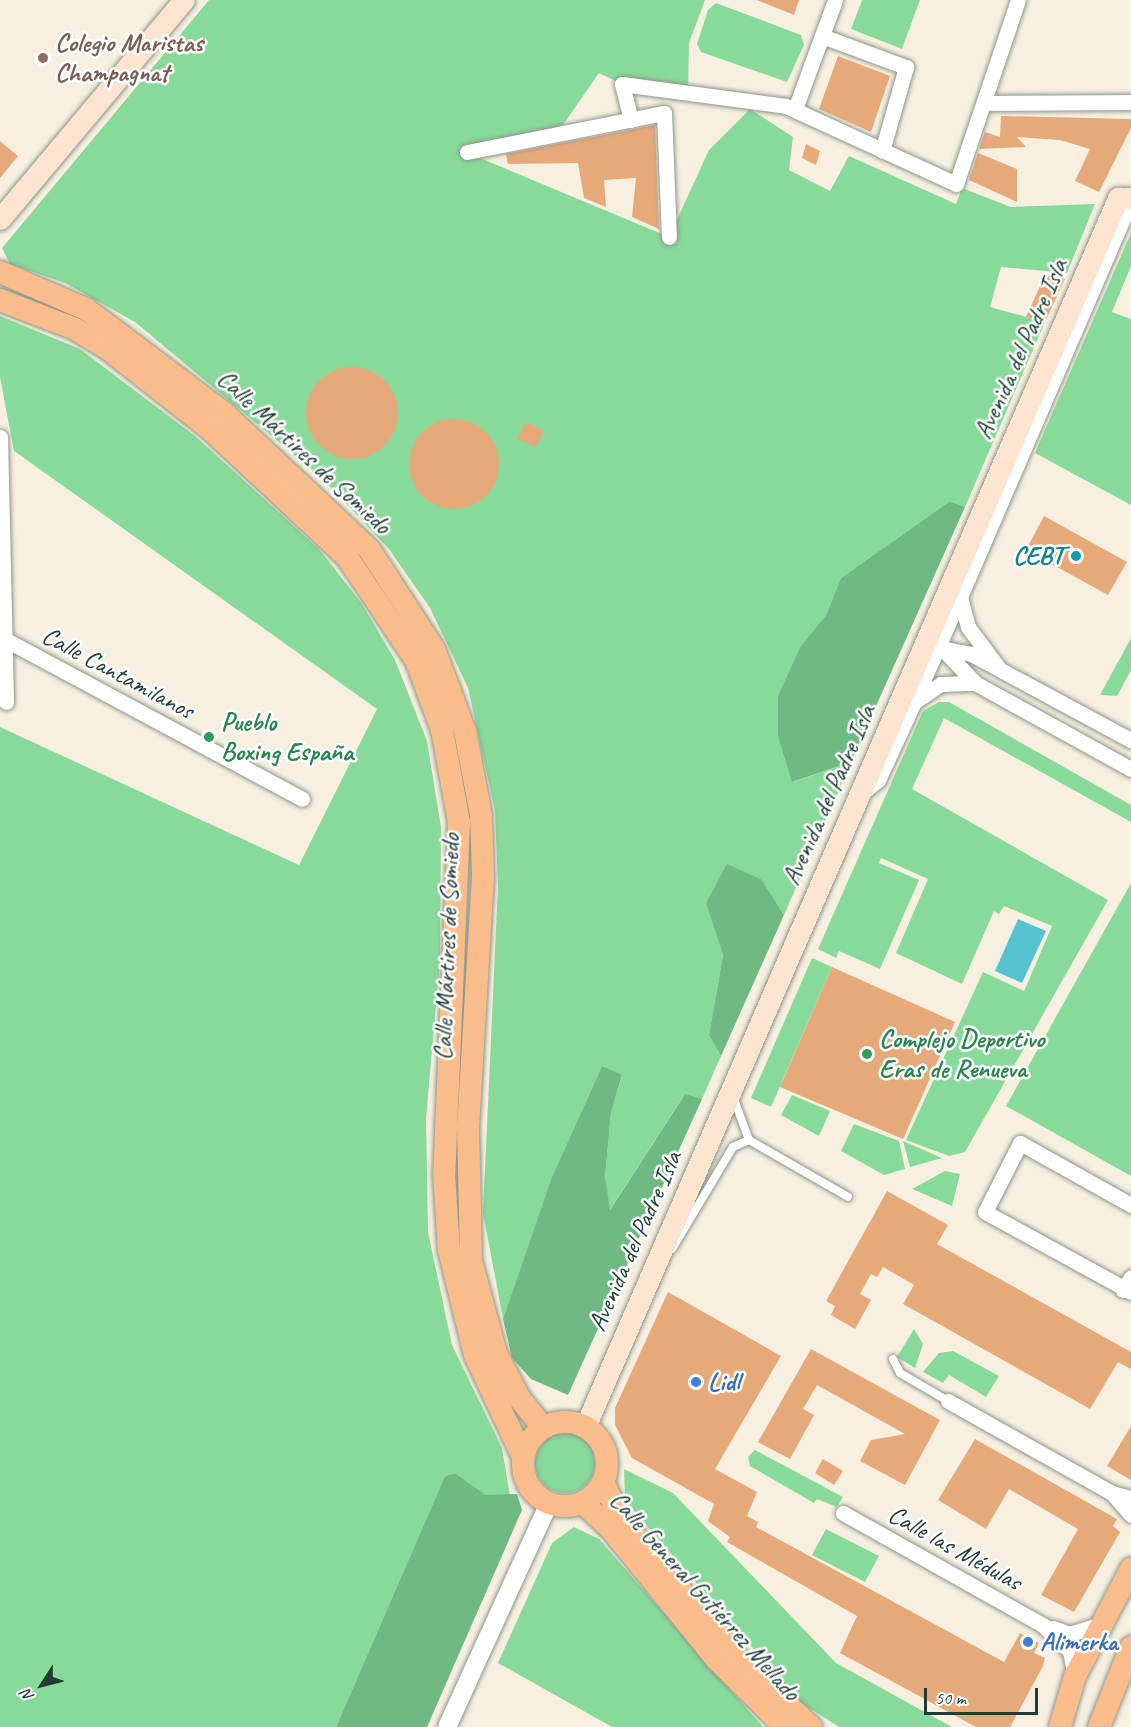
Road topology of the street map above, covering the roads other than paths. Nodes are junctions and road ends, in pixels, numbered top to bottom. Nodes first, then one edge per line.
1 (184, 0) edge
2 (835, 0) edge
3 (1018, 0) edge
4 (822, 36) junction
5 (1131, 102) edge
6 (986, 103) junction
7 (795, 109) junction
8 (631, 120) junction
9 (882, 151) junction
10 (467, 152) dead end
11 (1131, 199) edge
12 (0, 219) edge
13 (669, 237) dead end
14 (0, 272) edge
15 (0, 300) edge
16 (0, 437) edge
17 (955, 563) junction
18 (961, 602) junction
19 (6, 640) junction
20 (939, 645) junction
21 (998, 667) junction
22 (975, 683) junction
23 (908, 698) junction
24 (6, 702) dead end
25 (1131, 741) edge
26 (1131, 769) edge
27 (302, 799) dead end
28 (732, 1090) junction
29 (749, 1140) junction
30 (848, 1197) dead end
31 (1131, 1204) edge
32 (1128, 1286) edge
33 (643, 1289) junction
34 (893, 1359) dead end
35 (948, 1401) joint
36 (543, 1427) junction
37 (585, 1427) junction
38 (523, 1457) junction
39 (604, 1484) junction
40 (1112, 1493) junction
41 (1131, 1498) edge
42 (549, 1503) junction
43 (583, 1503) junction
44 (843, 1513) dead end
45 (1131, 1515) edge
46 (1131, 1569) edge
47 (1100, 1624) junction
48 (1044, 1626) junction
49 (1131, 1647) edge
50 (1075, 1676) junction
51 (1104, 1722) edge
52 (447, 1727) edge
53 (785, 1727) edge
54 (812, 1727) edge
55 (1060, 1727) edge

1 - 12 main road
2 - 4 street
3 - 6 street
4 - 7 street
4 - 9 street
5 - 6 street
6 - 9 street
7 - 8 street
7 - 9 street
8 - 10 street
8 - 13 street
11 - 17 main road, Avenida del Padre Isla
11 - 18 street
14 - 36 main road, Calle Mártires de Somiedo
15 - 38 main road, Calle Mártires de Somiedo
16 - 19 street
17 - 20 street
17 - 23 main road, Avenida del Padre Isla
18 - 20 street
18 - 21 street
19 - 24 street
19 - 27 street, Calle Cantamilanos
20 - 21 street
20 - 22 street
20 - 23 street
21 - 25 street
22 - 23 street
22 - 26 street
23 - 28 main road, Avenida del Padre Isla
28 - 29 lane
28 - 33 main road, Avenida del Padre Isla
29 - 30 lane
29 - 33 lane
31 - 32 street
33 - 37 main road, Avenida del Padre Isla
34 - 35 lane
35 - 40 street
36 - 37 main road
36 - 38 main road
37 - 39 main road
38 - 42 main road
39 - 43 main road
39 - 54 main road, Calle General Gutiérrez Mellado
40 - 41 street
40 - 45 street
42 - 43 main road
42 - 52 street
43 - 53 main road, Calle General Gutiérrez Mellado
44 - 48 street, Calle las Médulas
46 - 47 main road
47 - 48 street, Calle las Médulas
47 - 50 main road
48 - 50 street, Calle las Médulas
49 - 51 main road
50 - 55 main road

